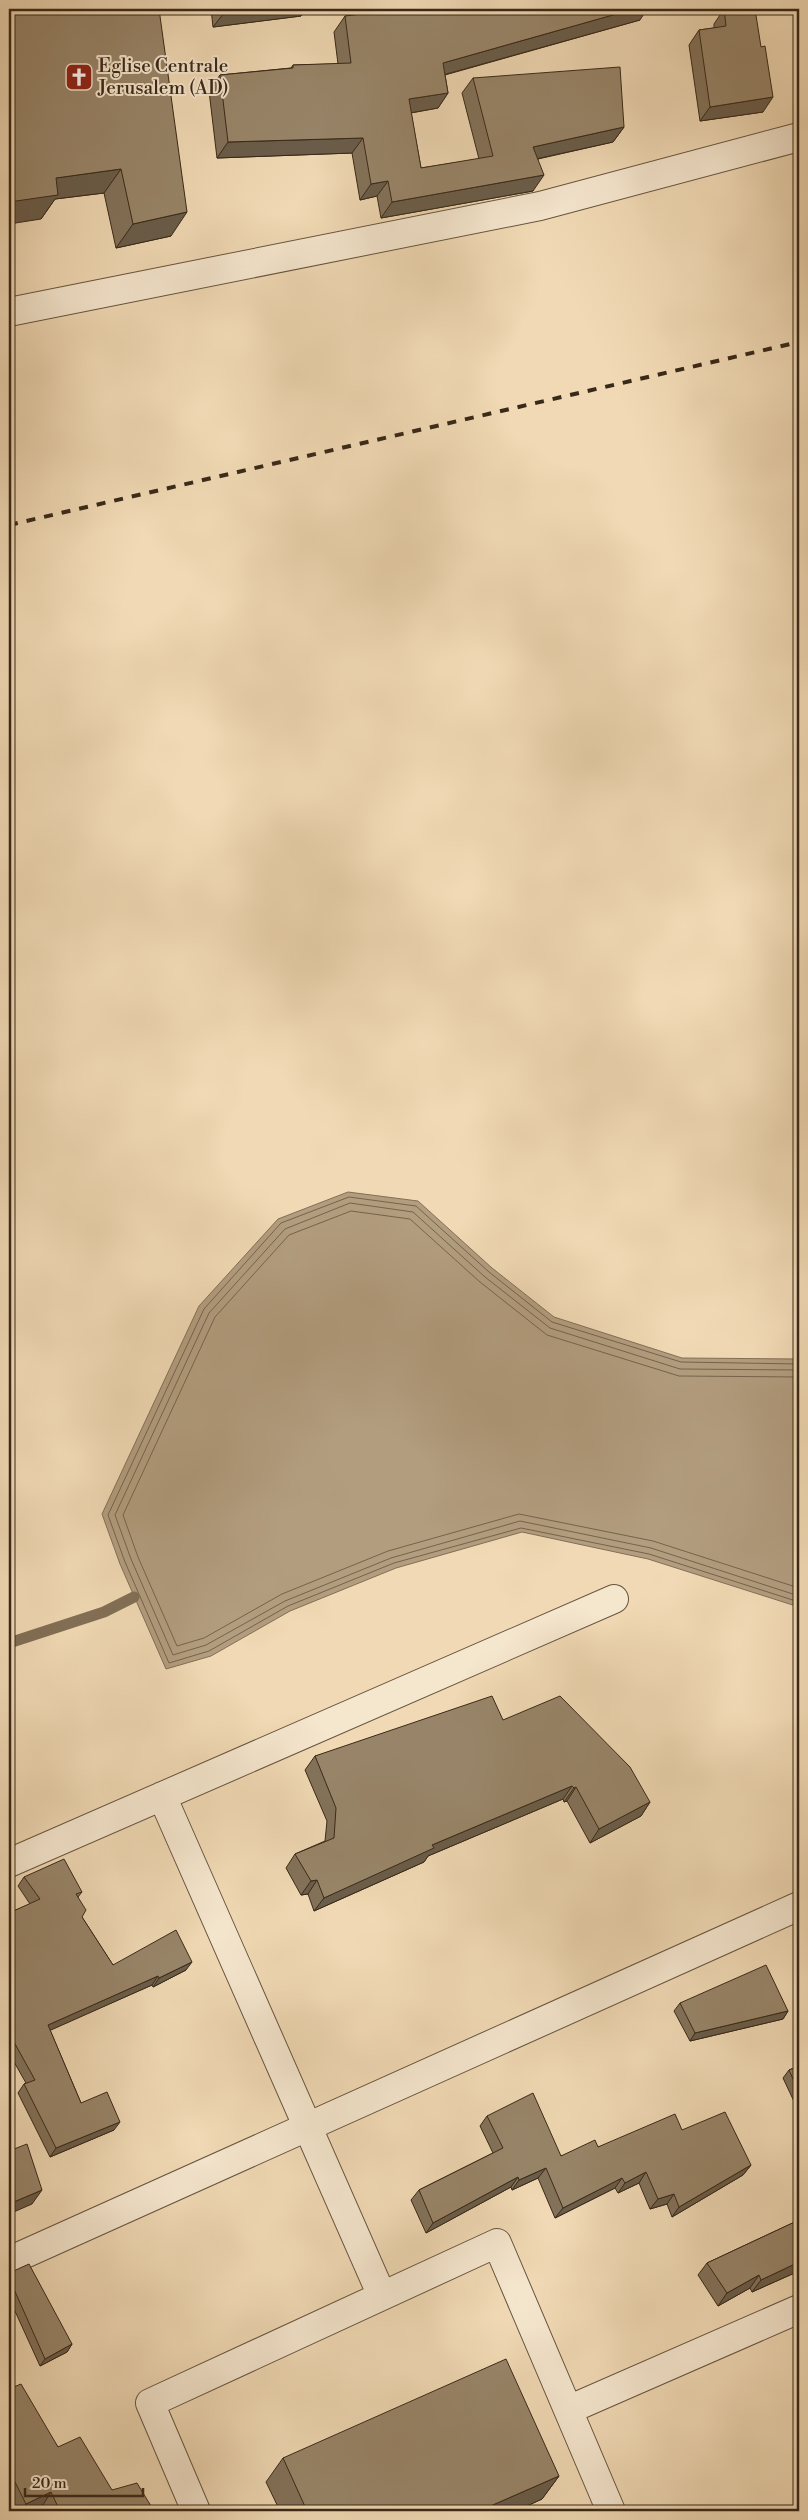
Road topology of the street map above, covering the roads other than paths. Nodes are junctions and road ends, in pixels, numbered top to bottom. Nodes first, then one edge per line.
1 (799, 137) edge
2 (9, 312) edge
3 (614, 1598) dead end
4 (162, 1796) junction
5 (9, 1863) edge
6 (799, 1906) edge
7 (307, 2126) junction
8 (9, 2261) edge
9 (382, 2296) junction
10 (799, 2309) edge
11 (568, 2410) junction
12 (196, 2511) edge
13 (611, 2511) edge

1 - 2 street
3 - 4 street
4 - 5 street
4 - 7 street
6 - 7 street
7 - 8 street
7 - 9 street
9 - 11 street
9 - 12 street
10 - 11 street
11 - 13 street

